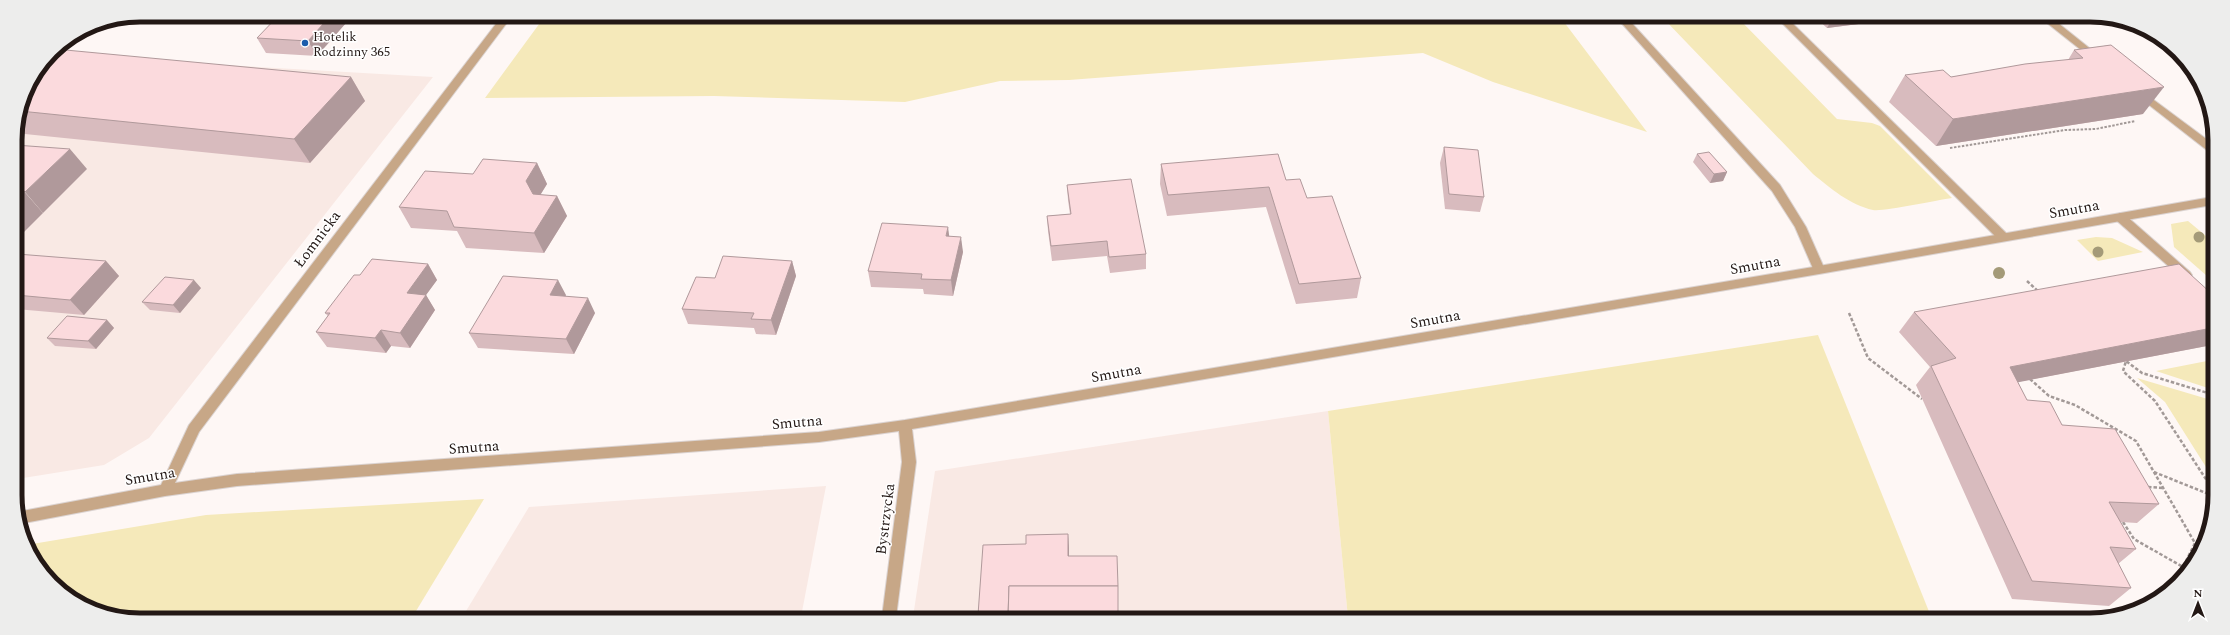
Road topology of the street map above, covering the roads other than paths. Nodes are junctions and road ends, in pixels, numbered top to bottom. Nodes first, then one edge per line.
1 (502, 22) edge
2 (1626, 22) edge
3 (1785, 22) edge
4 (2051, 22) edge
5 (2108, 67) edge
6 (2132, 86) edge
7 (2208, 146) edge
8 (2208, 202) edge
9 (2120, 217) junction
10 (2003, 237) junction
11 (1819, 270) junction
12 (2195, 284) edge
13 (905, 425) junction
14 (165, 490) junction
15 (24, 517) edge
16 (890, 613) edge

1 - 14 street, Łomnicka
2 - 11 street
3 - 10 street
4 - 5 street
6 - 7 street
8 - 9 street, Smutna
9 - 10 street, Smutna
9 - 12 street
10 - 11 street, Smutna
11 - 13 street, Smutna
13 - 14 street, Smutna
13 - 16 street, Bystrzycka
14 - 15 street, Smutna

